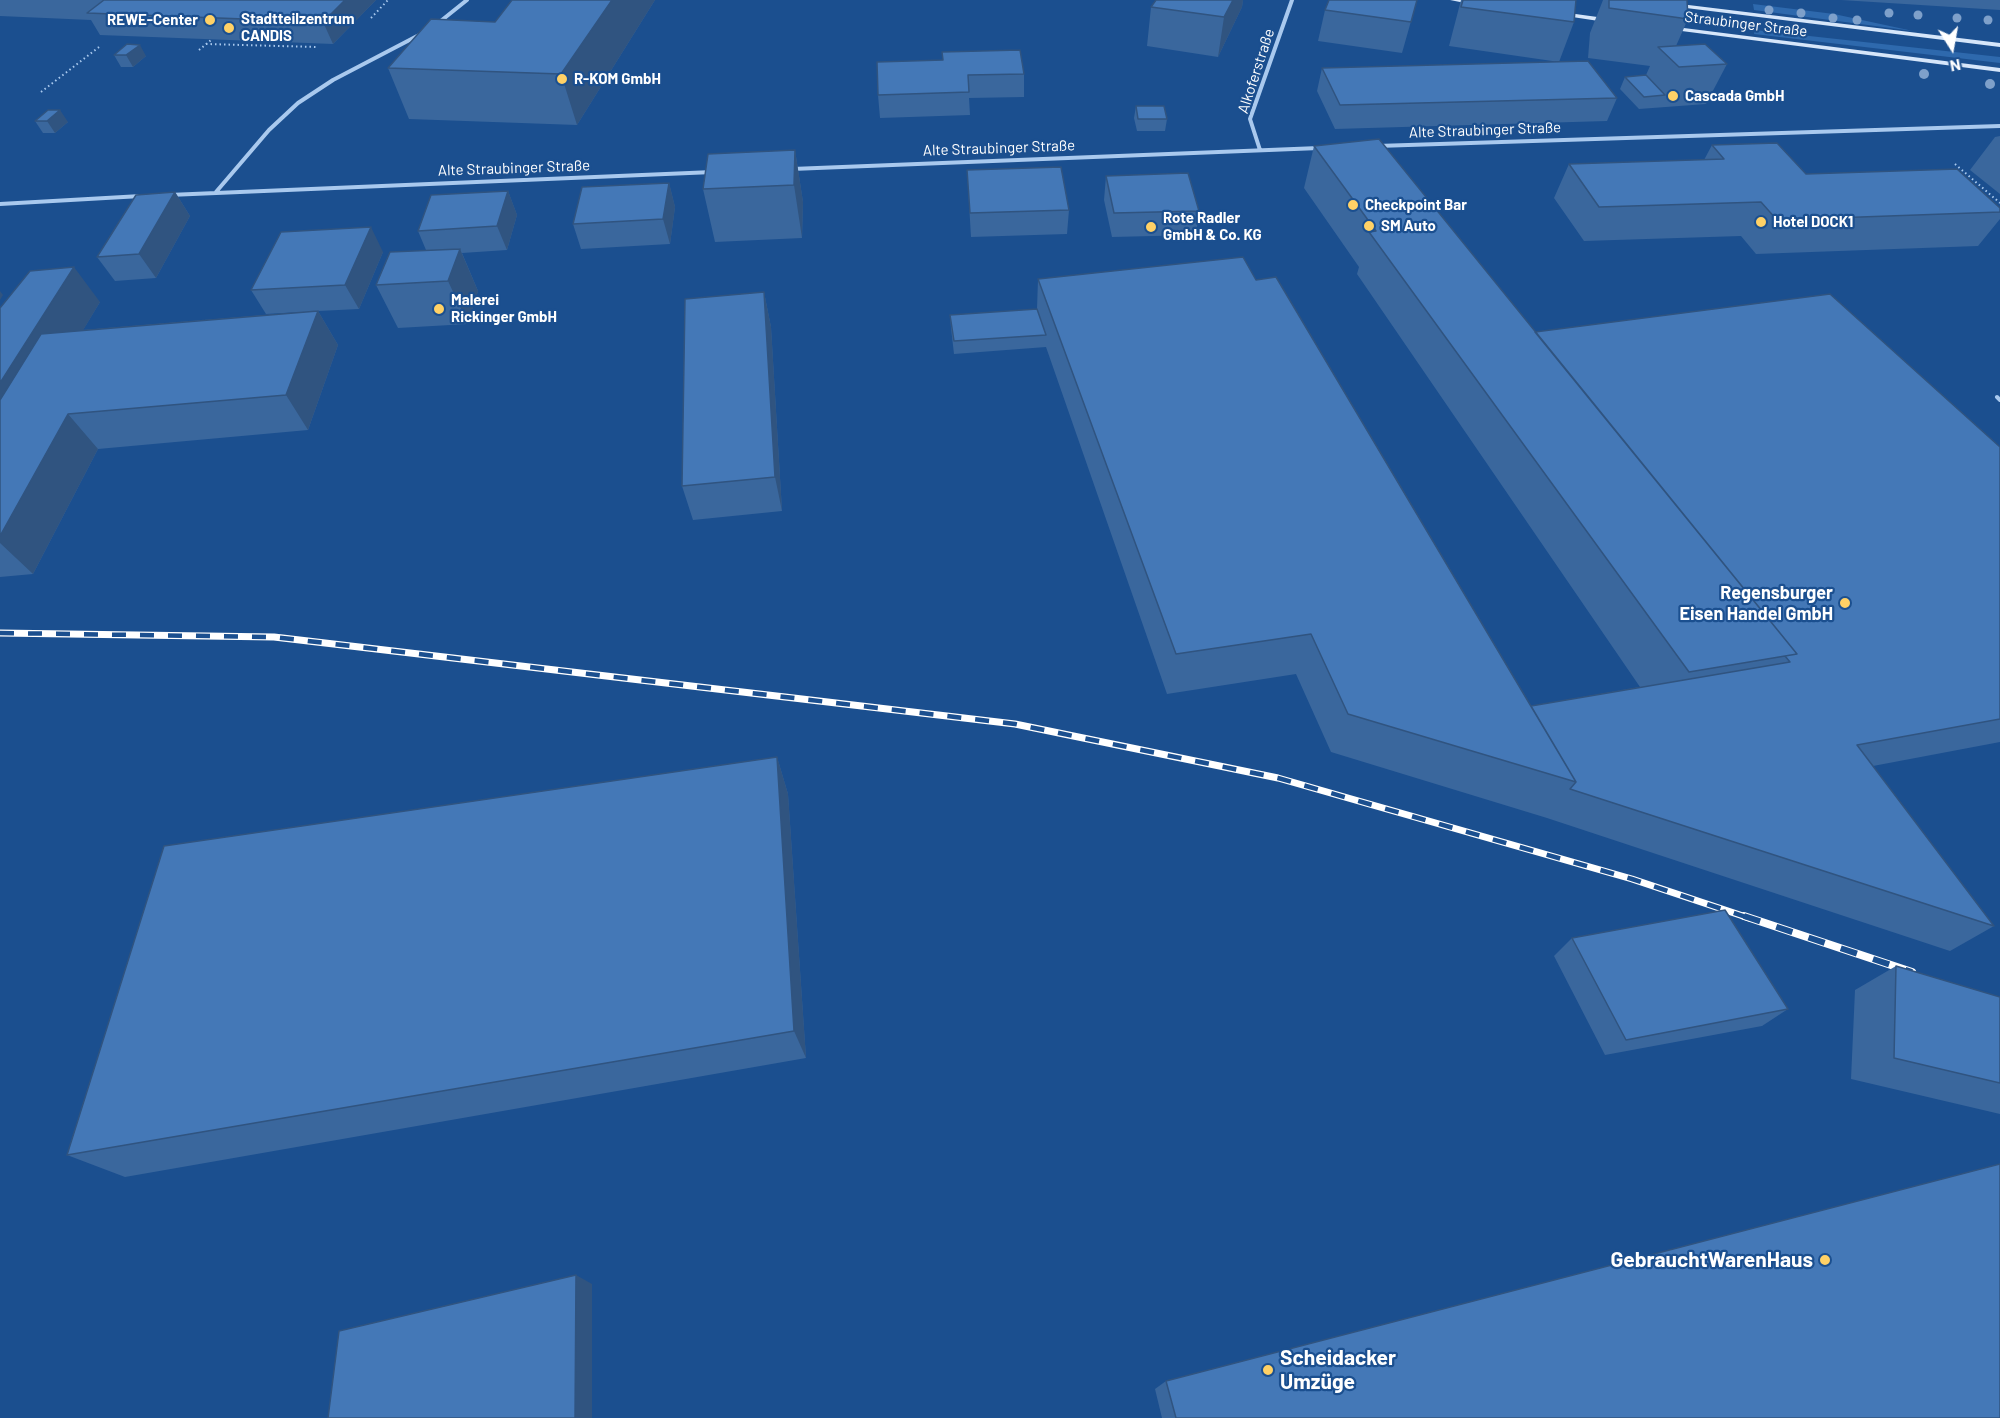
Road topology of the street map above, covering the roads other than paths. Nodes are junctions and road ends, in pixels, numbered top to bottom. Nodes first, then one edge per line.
1 (467, 0) edge
2 (1292, 0) edge
3 (1453, 0) edge
4 (1488, 4) edge
5 (1660, 4) edge
6 (1558, 14) edge
7 (1616, 21) dead end
8 (434, 26) edge
9 (1663, 27) dead end
10 (426, 31) edge
11 (2000, 45) edge
12 (2000, 70) edge
13 (2000, 126) edge
14 (1366, 146) edge
15 (1331, 147) edge
16 (1260, 150) junction
17 (783, 169) edge
18 (724, 172) edge
19 (216, 192) junction
20 (168, 195) edge
21 (144, 196) edge
22 (0, 204) edge

1 - 8 street
2 - 16 street, Alkoferstraße
3 - 4 main road
5 - 11 main road, Straubinger Straße
6 - 7 main road
9 - 12 main road, Straubinger Straße
10 - 19 street
13 - 14 street, Alte Straubinger Straße
15 - 16 street, Alte Straubinger Straße
16 - 17 street, Alte Straubinger Straße
18 - 19 street, Alte Straubinger Straße
19 - 20 street, Alte Straubinger Straße
21 - 22 street

